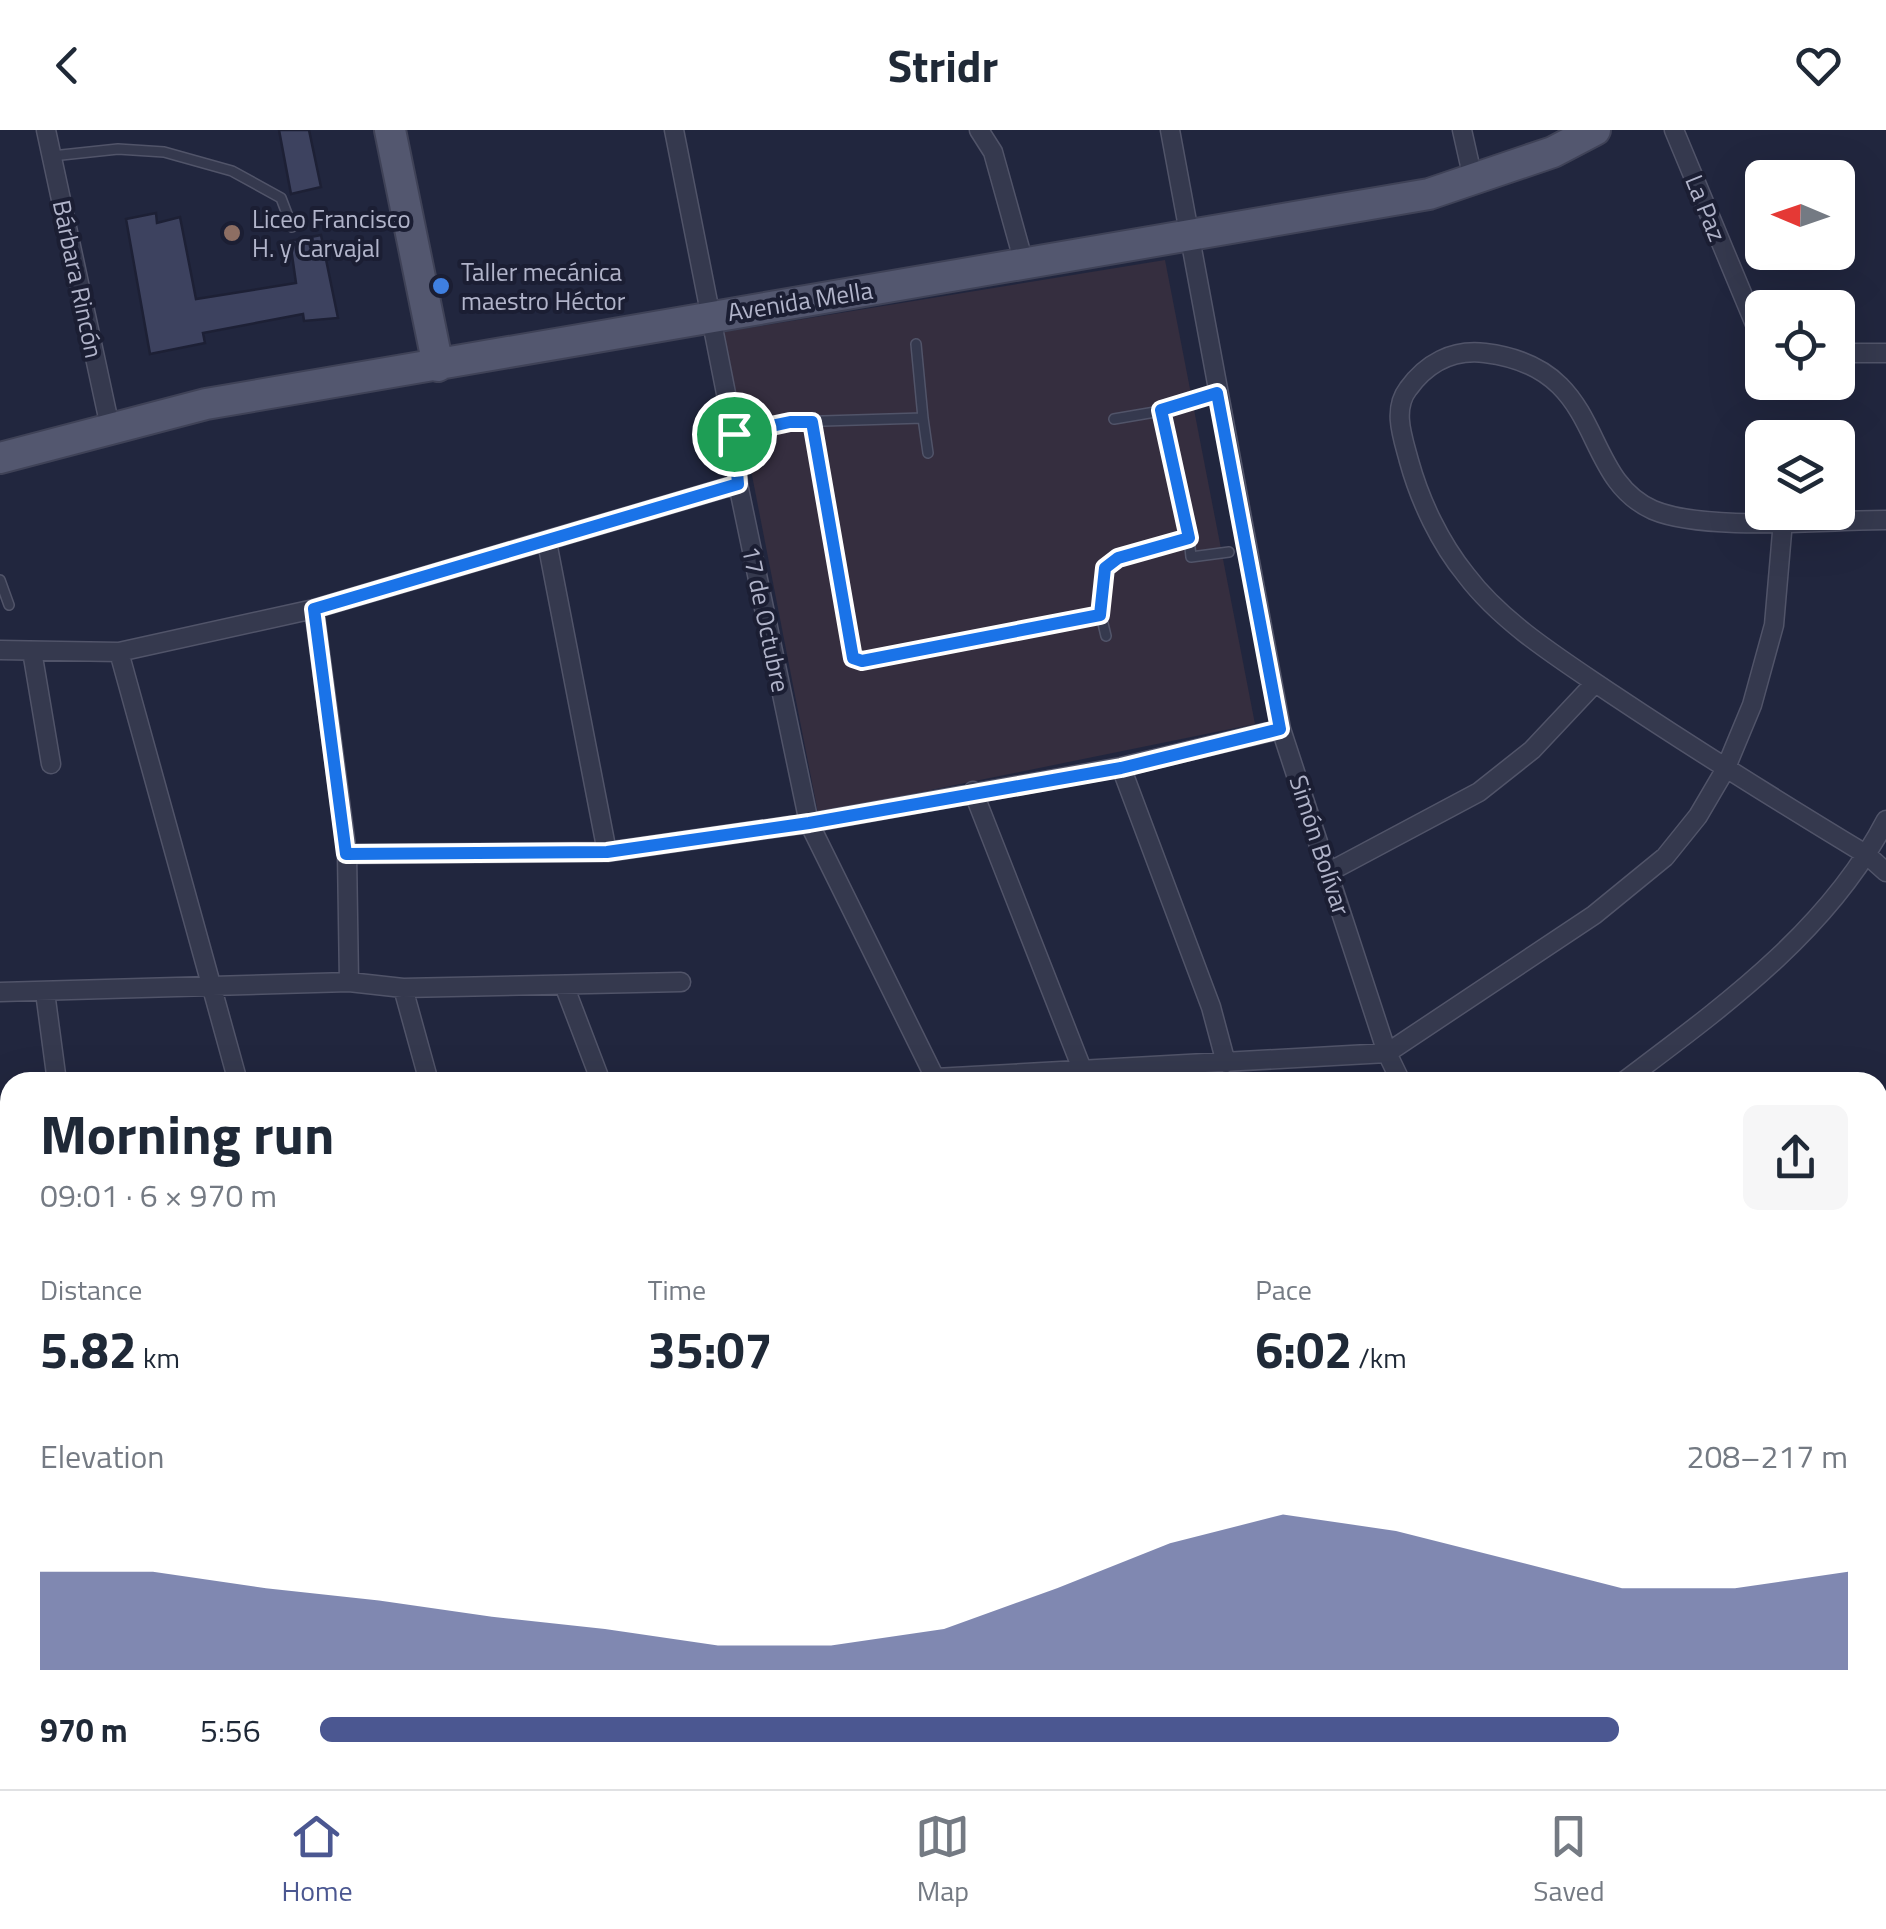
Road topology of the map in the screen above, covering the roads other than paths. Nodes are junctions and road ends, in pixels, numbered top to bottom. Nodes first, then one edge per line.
1 (46, 130) edge
2 (390, 130) edge
3 (674, 130) edge
4 (979, 130) edge
5 (1170, 130) edge
6 (1462, 130) edge
7 (1595, 130) edge
8 (1674, 130) edge
9 (52, 156) junction
10 (1473, 179) junction
11 (292, 226) dead end
12 (1187, 235) junction
13 (1024, 263) junction
14 (1745, 300) edge
15 (710, 314) junction
16 (916, 344) dead end
17 (1855, 353) edge
18 (1886, 353) edge
19 (438, 366) junction
20 (1217, 393) junction
21 (1161, 410) junction
22 (923, 418) junction
23 (1114, 419) dead end
24 (812, 422) junction
25 (110, 428) junction
26 (734, 434) junction
27 (928, 453) dead end
28 (0, 458) edge
29 (738, 484) junction
30 (1745, 520) edge
31 (1855, 520) edge
32 (1886, 520) edge
33 (1782, 530) edge
34 (1189, 538) junction
35 (548, 542) junction
36 (1229, 552) dead end
37 (0, 580) edge
38 (9, 605) dead end
39 (314, 609) junction
40 (1100, 615) junction
41 (1106, 636) dead end
42 (0, 650) edge
43 (32, 651) junction
44 (119, 652) junction
45 (1595, 683) junction
46 (1280, 729) junction
47 (51, 764) dead end
48 (1121, 768) junction
49 (1725, 770) junction
50 (973, 791) junction
51 (1886, 820) edge
52 (809, 823) junction
53 (607, 852) junction
54 (346, 854) junction
55 (1867, 856) junction
56 (1330, 872) junction
57 (1886, 872) edge
58 (349, 982) junction
59 (682, 982) dead end
60 (564, 984) junction
61 (209, 987) junction
62 (403, 988) junction
63 (0, 992) edge
64 (45, 992) junction
65 (1387, 1053) junction
66 (1226, 1064) junction
67 (1082, 1069) junction
68 (56, 1072) edge
69 (235, 1072) edge
70 (426, 1072) edge
71 (597, 1072) edge
72 (932, 1072) edge
73 (1042, 1072) edge
74 (1396, 1072) edge
75 (1636, 1072) edge

1 - 9 street, Bárbara Rincón
2 - 19 main road
3 - 15 street, 17 de Octubre
4 - 13 street
5 - 12 street, Simón Bolívar
6 - 10 street
7 - 10 main road, Avenida Mella
8 - 14 street, La Paz
9 - 11 lane
9 - 25 street, Bárbara Rincón
10 - 12 main road, Avenida Mella
12 - 13 main road, Avenida Mella
12 - 20 street, Simón Bolívar
13 - 15 main road, Avenida Mella
15 - 19 main road, Avenida Mella
15 - 26 street, 17 de Octubre
16 - 22 lane
17 - 18 street
19 - 25 main road, Avenida Mella
20 - 21 lane
20 - 46 street, Simón Bolívar
21 - 23 lane
21 - 34 lane
22 - 24 lane
22 - 27 lane
24 - 26 lane
24 - 40 lane
25 - 28 main road, Avenida Mella
26 - 29 street, 17 de Octubre
29 - 35 street
29 - 52 street, 17 de Octubre
30 - 45 street
31 - 32 street
33 - 49 street
34 - 36 lane
34 - 40 lane
35 - 39 street
35 - 53 street
37 - 38 lane
39 - 44 street
39 - 54 street
40 - 41 lane
42 - 43 street
43 - 44 street
43 - 47 street
44 - 61 street
45 - 49 street
45 - 56 street
46 - 48 street
46 - 56 street, Simón Bolívar
48 - 50 street
48 - 66 street
49 - 55 street
49 - 65 street
50 - 52 street
50 - 67 street
51 - 55 street
52 - 53 street
52 - 72 street, 17 de Octubre
53 - 54 street
54 - 58 street
55 - 57 street
55 - 75 street
56 - 65 street, Simón Bolívar
58 - 61 street
58 - 62 street
59 - 60 street
60 - 62 street
60 - 71 street
61 - 64 street
61 - 69 street
62 - 70 street
63 - 64 street
64 - 68 street
65 - 66 street
65 - 74 street, Simón Bolívar
66 - 67 street
67 - 73 street

